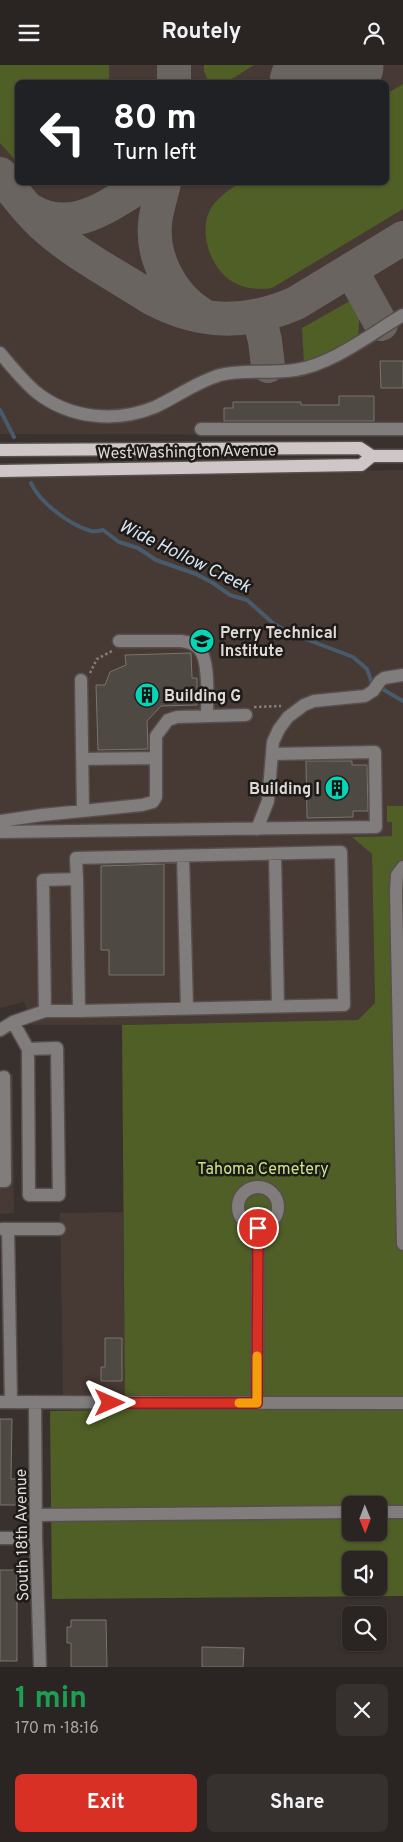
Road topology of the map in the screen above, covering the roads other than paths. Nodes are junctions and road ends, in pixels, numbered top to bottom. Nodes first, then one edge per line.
1 (403, 315) edge
2 (0, 353) edge
3 (201, 429) dead end
4 (403, 429) edge
5 (0, 451) edge
6 (372, 456) junction
7 (403, 456) edge
8 (0, 471) edge
9 (119, 641) road end
10 (403, 675) edge
11 (81, 681) road end
12 (246, 715) dead end
13 (208, 716) junction
14 (272, 754) junction
15 (156, 758) junction
16 (82, 759) junction
17 (83, 811) junction
18 (0, 821) edge
19 (257, 829) junction
20 (0, 833) edge
21 (275, 854) junction
22 (183, 856) junction
23 (403, 867) edge
24 (77, 879) junction
25 (278, 1007) junction
26 (187, 1009) junction
27 (45, 1011) junction
28 (79, 1011) junction
29 (13, 1022) junction
30 (0, 1030) edge
31 (28, 1049) junction
32 (0, 1077) edge
33 (2, 1112) edge
34 (2, 1149) edge
35 (0, 1181) edge
36 (258, 1228) dead end
37 (4, 1229) edge
38 (59, 1229) dead end
39 (403, 1244) edge
40 (6, 1402) edge
41 (35, 1402) junction
42 (257, 1403) junction
43 (403, 1403) edge
44 (388, 1512) edge
45 (403, 1512) edge
46 (342, 1513) edge
47 (36, 1515) junction
48 (0, 1538) edge
49 (36, 1538) junction
50 (40, 1667) edge

1 - 2 street
3 - 4 street
5 - 6 main road, West Washington Avenue
6 - 7 main road, West Washington Avenue
6 - 8 main road, West Washington Avenue
9 - 13 street
10 - 14 street
11 - 16 street
12 - 13 street
13 - 15 street
14 - 19 street
14 - 19 street
15 - 16 street
15 - 17 street
16 - 17 street
17 - 18 street
19 - 20 street
21 - 22 street
21 - 25 street
21 - 25 street
22 - 24 street
22 - 26 street
23 - 39 street
24 - 27 street
24 - 28 street
25 - 26 street
26 - 28 street
27 - 28 street
27 - 29 street
29 - 30 street
29 - 31 street
31 - 31 street
32 - 33 street
33 - 34 street
34 - 35 street
36 - 42 street
37 - 38 street
37 - 40 street
40 - 41 street
41 - 42 street
41 - 47 street, South 18th Avenue
42 - 43 street
44 - 45 street
46 - 47 street
47 - 49 street, South 18th Avenue
48 - 49 street
49 - 50 street, South 18th Avenue

